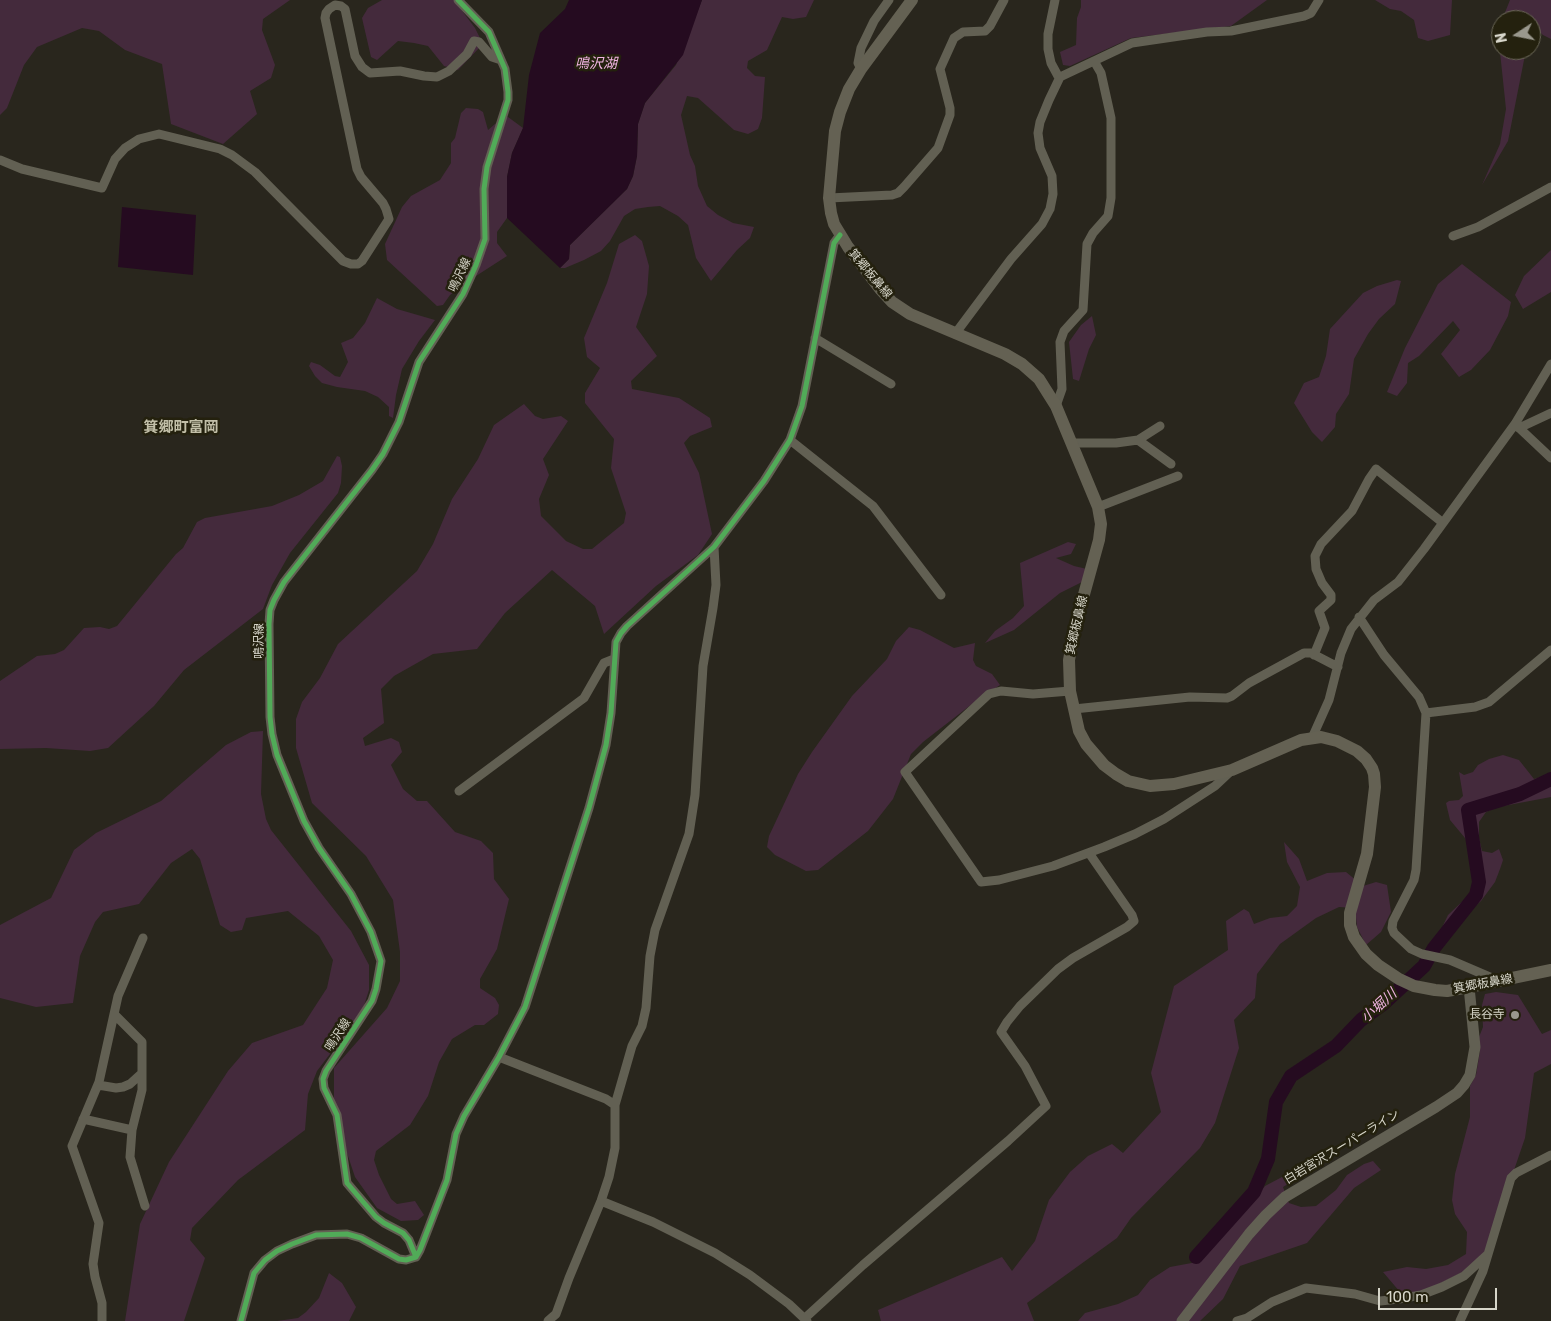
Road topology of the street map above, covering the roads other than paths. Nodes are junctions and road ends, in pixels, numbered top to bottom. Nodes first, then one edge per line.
1 (458, 0) edge
2 (889, 0) edge
3 (912, 0) edge
4 (1004, 0) edge
5 (1055, 0) edge
6 (1319, 0) edge
7 (501, 60) junction
8 (1094, 61) junction
9 (861, 69) junction
10 (1060, 77) junction
11 (0, 160) edge
12 (1551, 187) edge
13 (829, 198) junction
14 (840, 236) junction
15 (1453, 236) dead end
16 (956, 334) junction
17 (815, 338) junction
18 (1551, 364) edge
19 (891, 384) dead end
20 (1056, 406) junction
21 (1551, 413) edge
22 (1160, 426) dead end
23 (1517, 426) junction
24 (790, 440) junction
25 (1138, 440) junction
26 (1072, 443) junction
27 (1551, 458) edge
28 (1171, 464) dead end
29 (1178, 476) dead end
30 (1098, 507) junction
31 (1443, 523) junction
32 (714, 547) junction
33 (941, 595) dead end
34 (1359, 618) junction
35 (1551, 650) edge
36 (1314, 655) junction
37 (614, 659) junction
38 (1338, 667) junction
39 (1070, 691) junction
40 (1074, 709) junction
41 (1426, 713) junction
42 (1312, 738) junction
43 (1232, 770) junction
44 (459, 791) dead end
45 (1089, 853) junction
46 (143, 938) dead end
47 (1551, 970) edge
48 (1500, 982) junction
49 (1469, 987) junction
50 (114, 1014) junction
51 (499, 1056) junction
52 (141, 1074) junction
53 (98, 1085) junction
54 (615, 1105) junction
55 (83, 1119) junction
56 (132, 1130) junction
57 (1551, 1155) edge
58 (601, 1201) junction
59 (145, 1206) dead end
60 (1488, 1254) junction
61 (416, 1257) junction
62 (806, 1320) edge
63 (102, 1321) edge
64 (241, 1321) edge
65 (548, 1321) edge
66 (1182, 1321) edge
67 (1238, 1321) edge
68 (1460, 1321) edge

1 - 7 street, 鳴沢線
2 - 9 street
3 - 9 main road, 箕郷板鼻線
4 - 13 street
5 - 10 street
6 - 8 street
7 - 11 street
7 - 61 street, 鳴沢線
8 - 10 street
8 - 20 street
9 - 13 main road, 箕郷板鼻線
10 - 16 street
12 - 15 street
13 - 14 main road, 箕郷板鼻線
14 - 16 main road, 箕郷板鼻線
14 - 17 street
16 - 20 main road, 箕郷板鼻線
17 - 19 street
17 - 24 street
18 - 23 street
20 - 26 main road, 箕郷板鼻線
21 - 23 street
22 - 25 street
23 - 27 street
23 - 31 street
24 - 32 street
24 - 33 street
25 - 26 street
25 - 28 street
26 - 30 main road, 箕郷板鼻線
29 - 30 street
30 - 39 main road, 箕郷板鼻線
31 - 34 street
31 - 36 street
32 - 37 street
32 - 54 street
34 - 38 street
34 - 41 street
35 - 41 street
36 - 38 street
36 - 40 street
37 - 44 street
37 - 51 street
38 - 42 street
39 - 40 main road, 箕郷板鼻線
39 - 45 street
40 - 43 main road, 箕郷板鼻線
41 - 48 street
42 - 43 main road, 箕郷板鼻線
42 - 49 main road, 箕郷板鼻線
43 - 45 street
45 - 62 street
46 - 50 street
47 - 48 main road, 箕郷板鼻線
48 - 49 main road, 箕郷板鼻線
49 - 66 street, 白岩宮沢スーパーライン
50 - 52 street
50 - 53 street
51 - 54 street
51 - 61 street
52 - 53 street
52 - 56 street
53 - 55 street
54 - 58 street
55 - 56 street
55 - 63 street
56 - 59 street
57 - 60 street
58 - 62 street
58 - 65 street
60 - 67 street
60 - 68 street
61 - 64 street

